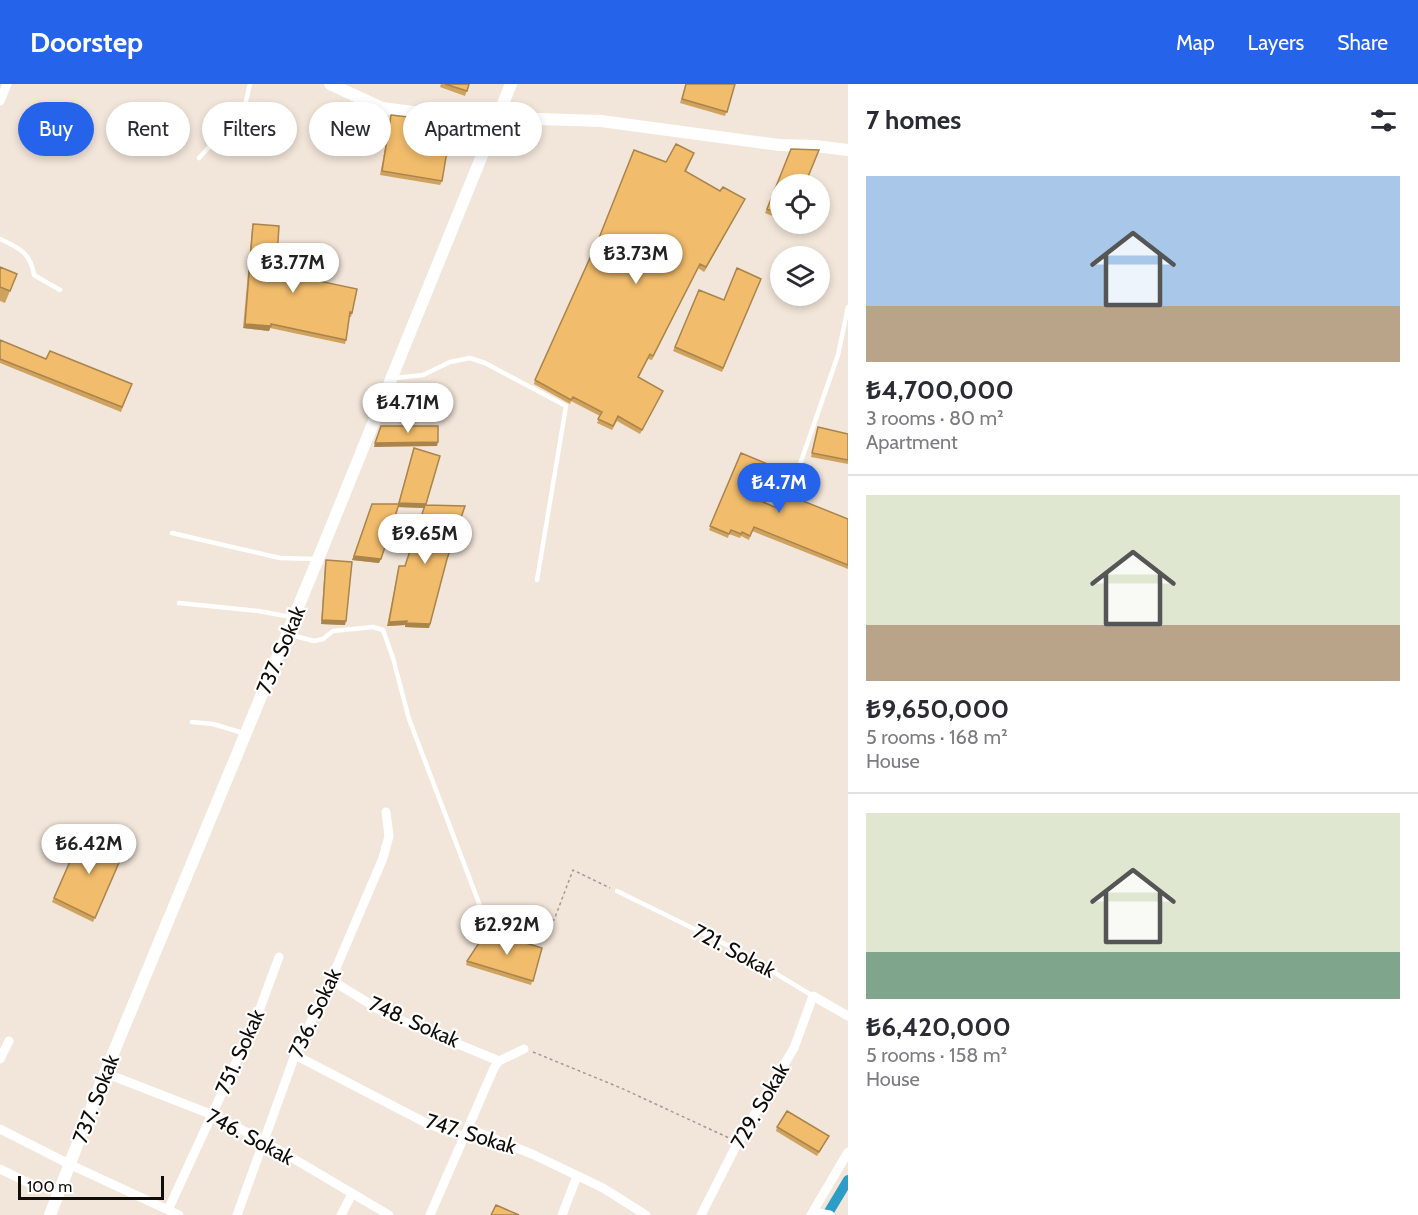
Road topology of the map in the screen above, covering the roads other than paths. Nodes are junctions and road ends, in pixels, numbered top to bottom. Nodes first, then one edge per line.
1 (7, 84) edge
2 (250, 84) edge
3 (330, 84) edge
4 (511, 84) edge
5 (0, 101) edge
6 (503, 102) edge
7 (403, 111) edge
8 (542, 119) edge
9 (848, 150) edge
10 (481, 156) edge
11 (199, 158) dead end
12 (0, 239) edge
13 (60, 290) dead end
14 (848, 307) edge
15 (392, 378) junction
16 (790, 493) edge
17 (172, 533) dead end
18 (318, 559) junction
19 (537, 580) dead end
20 (179, 603) dead end
21 (294, 618) junction
22 (287, 634) junction
23 (192, 722) dead end
24 (246, 734) junction
25 (386, 812) dead end
26 (617, 891) road end
27 (483, 932) edge
28 (279, 957) dead end
29 (331, 980) junction
30 (813, 996) junction
31 (848, 1016) edge
32 (9, 1041) dead end
33 (524, 1049) road end
34 (294, 1055) junction
35 (0, 1059) edge
36 (499, 1061) junction
37 (105, 1073) junction
38 (213, 1115) junction
39 (0, 1129) edge
40 (464, 1137) junction
41 (262, 1140) junction
42 (848, 1152) edge
43 (71, 1166) junction
44 (0, 1169) edge
45 (577, 1176) junction
46 (30, 1184) dead end
47 (352, 1194) junction
48 (168, 1210) junction
49 (813, 1213) edge
50 (640, 1214) edge
51 (50, 1215) edge
52 (179, 1215) edge
53 (237, 1215) edge
54 (341, 1215) edge
55 (389, 1215) edge
56 (430, 1215) edge
57 (561, 1215) edge
58 (701, 1215) edge
59 (830, 1215) edge

1 - 5 street
2 - 11 lane
3 - 7 street
4 - 6 street, 737. Sokak
8 - 9 street
10 - 15 street, 737. Sokak
12 - 13 lane
14 - 16 lane
15 - 18 street, 737. Sokak
15 - 19 lane
17 - 18 lane
18 - 21 street, 737. Sokak
20 - 21 lane
21 - 22 street, 737. Sokak
22 - 24 street, 737. Sokak
22 - 27 lane
23 - 24 lane
24 - 37 street, 737. Sokak
25 - 29 street, 736. Sokak
26 - 30 lane, 721. Sokak
28 - 38 street, 751. Sokak
29 - 34 street, 736. Sokak
29 - 36 street, 748. Sokak
30 - 31 street, 721. Sokak
30 - 58 street, 729. Sokak
32 - 35 street
33 - 36 street
34 - 40 street, 747. Sokak
34 - 41 street, 736. Sokak
36 - 40 street
37 - 38 street, 746. Sokak
37 - 43 street, 737. Sokak
38 - 41 street, 746. Sokak
38 - 48 street, 751. Sokak
39 - 43 street
40 - 45 street, 747. Sokak
40 - 56 street
41 - 47 street, 746. Sokak
41 - 53 street, 736. Sokak
42 - 49 street
43 - 48 street
43 - 51 street, 737. Sokak
44 - 46 street
45 - 50 street, 747. Sokak
45 - 57 street
47 - 54 street
47 - 55 street, 746. Sokak
48 - 52 street
49 - 59 street

